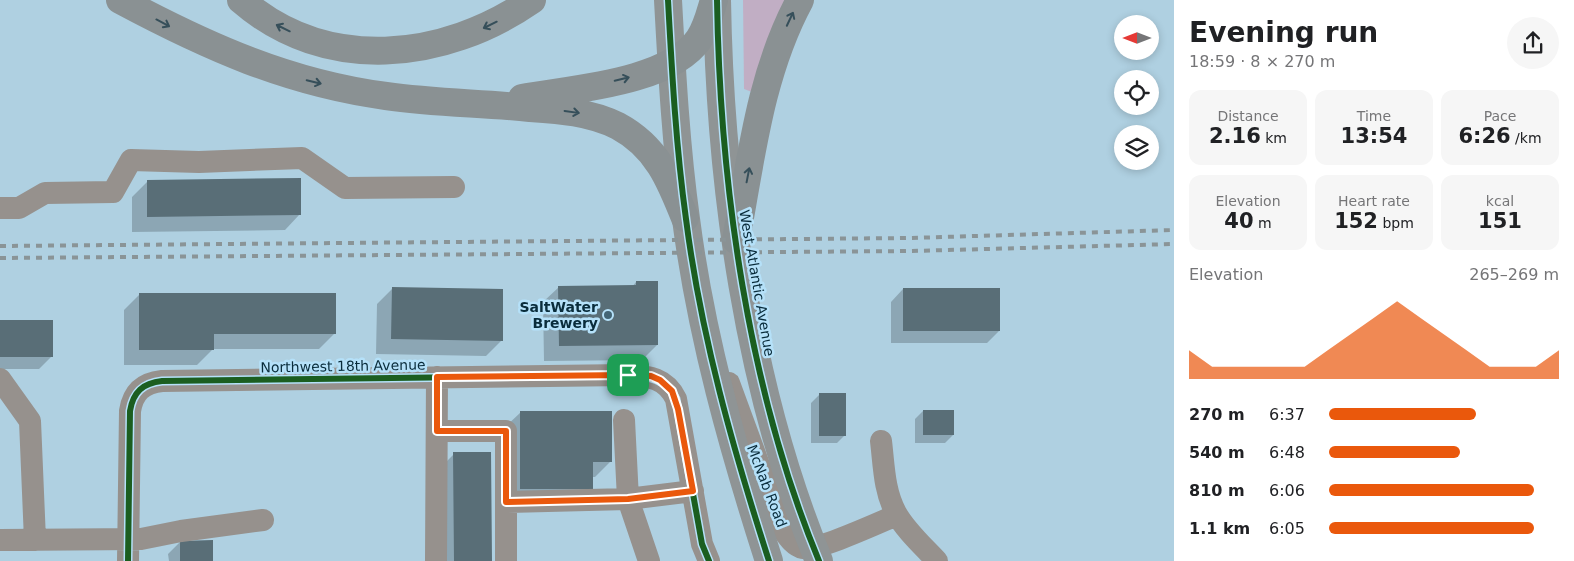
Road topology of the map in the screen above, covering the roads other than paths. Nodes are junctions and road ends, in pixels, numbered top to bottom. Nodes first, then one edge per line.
1 (120, 0) edge
2 (240, 0) edge
3 (532, 0) edge
4 (668, 0) edge
5 (715, 0) edge
6 (800, 0) edge
7 (672, 64) junction
8 (488, 104) junction
9 (454, 187) dead end
10 (9, 208) edge
11 (685, 218) junction
12 (736, 240) junction
13 (701, 308) junction
14 (437, 377) junction
15 (0, 379) edge
16 (624, 420) dead end
17 (437, 431) junction
18 (881, 441) dead end
19 (693, 491) junction
20 (628, 499) junction
21 (506, 502) junction
22 (897, 514) junction
23 (263, 520) dead end
24 (0, 540) edge
25 (35, 540) junction
26 (128, 550) edge
27 (817, 554) edge
28 (436, 561) edge
29 (506, 561) edge
30 (649, 561) edge
31 (708, 561) edge
32 (769, 561) edge
33 (937, 561) edge

1 -> 8 highway
3 -> 2 highway
4 - 7 main road
5 - 7 highway
5 - 12 main road, West Atlantic Avenue
12 -> 6 highway
8 -> 7 highway
7 - 11 main road
8 -> 11 highway
9 - 10 street
11 - 13 main road
12 - 27 main road, West Atlantic Avenue
13 - 27 street, McNab Road
13 - 32 main road
14 - 17 street
14 - 19 street, Northwest 18th Avenue
14 - 26 street, Northwest 18th Avenue
15 - 25 street
16 - 20 street
17 - 21 street
17 - 28 street
18 - 22 street
19 - 20 street
19 - 31 street, Northwest 18th Avenue
20 - 21 street
20 - 30 street
21 - 29 street
22 - 27 street
22 - 33 street
23 - 26 street
24 - 25 street
25 - 26 street

